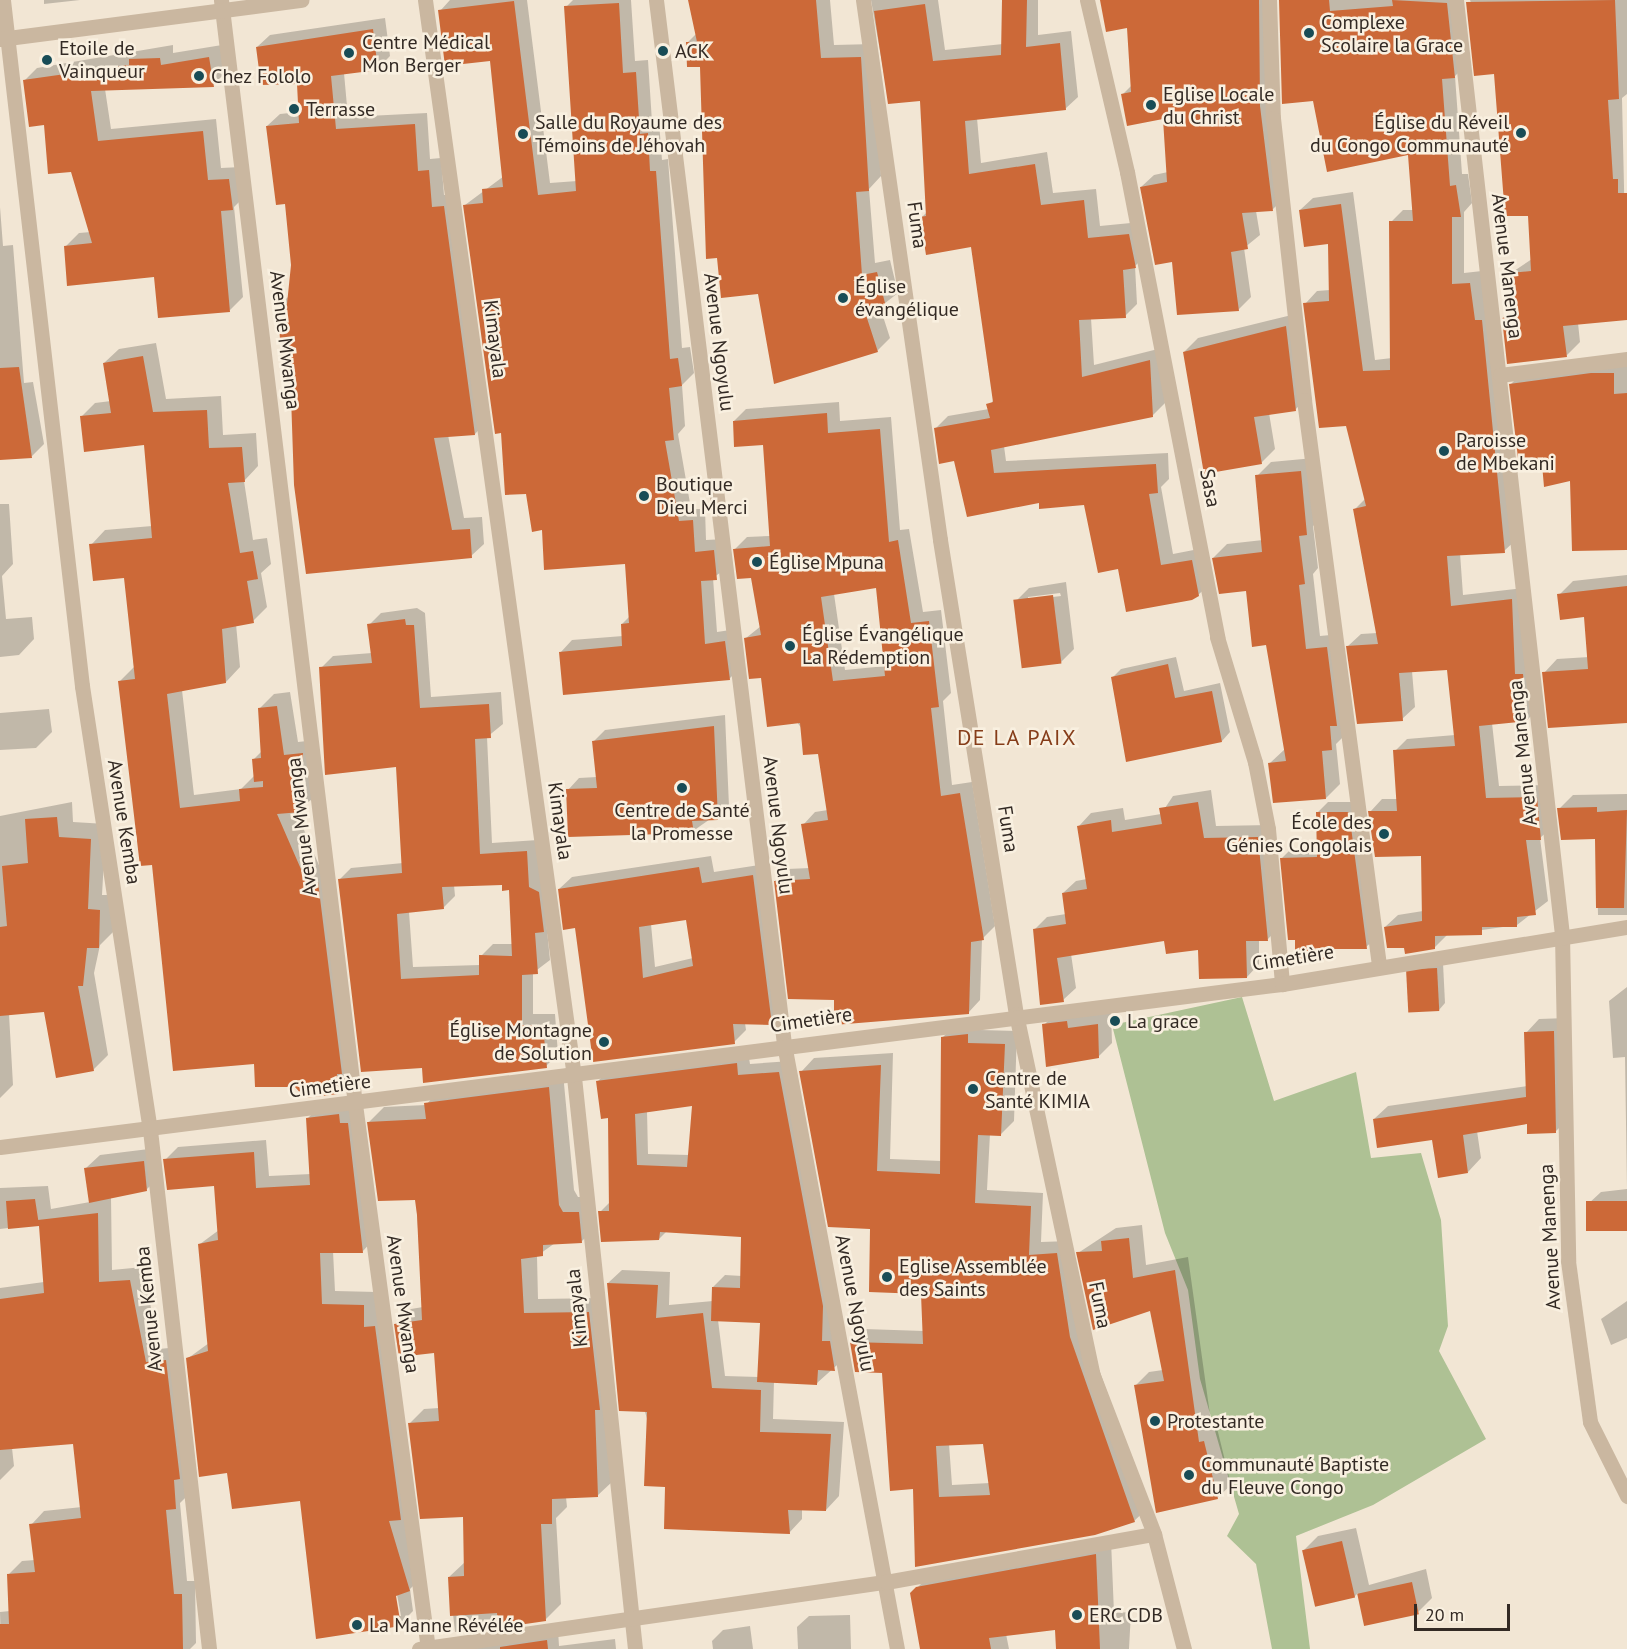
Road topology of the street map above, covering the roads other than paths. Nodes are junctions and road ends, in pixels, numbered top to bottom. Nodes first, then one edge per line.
1 (3, 0) edge
2 (301, 0) edge
3 (425, 0) edge
4 (656, 0) edge
5 (863, 0) edge
6 (1087, 0) edge
7 (1269, 0) edge
8 (1456, 0) edge
9 (222, 6) edge
10 (3, 38) edge
11 (1627, 359) edge
12 (1500, 375) junction
13 (1627, 927) edge
14 (1562, 935) junction
15 (1379, 965) junction
16 (1282, 984) junction
17 (1016, 1014) junction
18 (784, 1044) junction
19 (573, 1077) junction
20 (355, 1104) junction
21 (150, 1130) junction
22 (0, 1147) edge
23 (1627, 1496) edge
24 (1154, 1534) junction
25 (886, 1582) junction
26 (631, 1619) junction
27 (425, 1648) edge
28 (209, 1649) edge
29 (635, 1649) edge
30 (897, 1649) edge
31 (1184, 1649) edge

1 - 10 street, Avenue Kemba
2 - 9 street
3 - 19 street, Kimayala
4 - 18 street, Avenue Ngoyulu
5 - 17 street, Fuma
6 - 16 street, Sasa
7 - 15 street
8 - 12 street, Avenue Manenga
9 - 10 street
9 - 20 street, Avenue Mwanga
10 - 21 street, Avenue Kemba
11 - 12 street
12 - 14 street, Avenue Manenga
13 - 14 street, Cimetière
14 - 15 street, Cimetière
14 - 23 street, Avenue Manenga
15 - 16 street, Cimetière
16 - 17 street, Cimetière
17 - 18 street, Cimetière
17 - 24 street, Fuma
18 - 19 street, Cimetière
18 - 25 street, Avenue Ngoyulu
19 - 20 street, Cimetière
19 - 26 street, Kimayala
20 - 21 street, Cimetière
20 - 27 street, Avenue Mwanga
21 - 22 street, Cimetière
21 - 28 street, Avenue Kemba
24 - 25 street
24 - 31 street, Fuma
25 - 26 street
25 - 30 street, Avenue Ngoyulu
26 - 27 street
26 - 29 street, Kimayala

